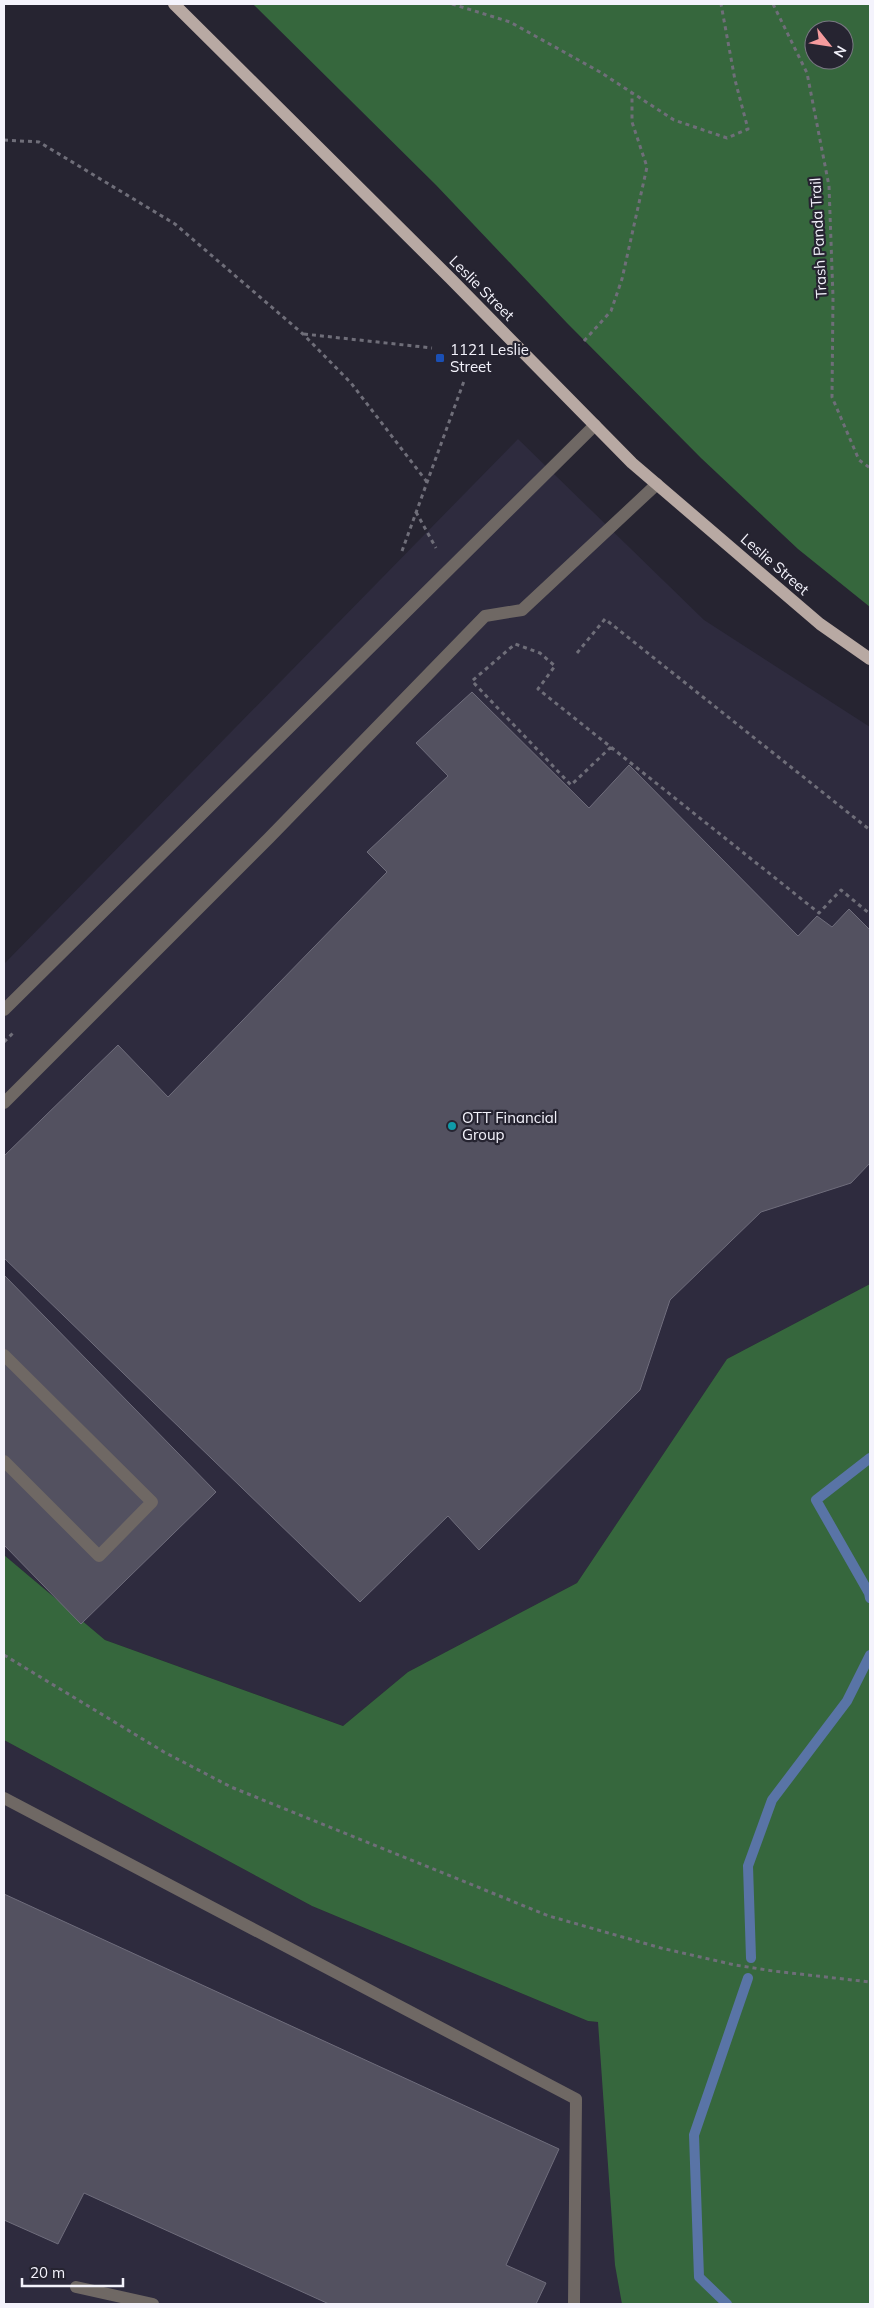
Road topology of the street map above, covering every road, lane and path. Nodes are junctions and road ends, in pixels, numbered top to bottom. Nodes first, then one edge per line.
1 (174, 4) edge
2 (452, 4) edge
3 (721, 4) edge
4 (773, 4) edge
5 (632, 92) junction
6 (4, 140) edge
7 (303, 334) junction
8 (584, 341) dead end
9 (432, 348) dead end
10 (464, 381) dead end
11 (595, 426) junction
12 (870, 468) edge
13 (427, 482) junction
14 (657, 484) junction
15 (416, 511) junction
16 (402, 551) dead end
17 (448, 571) junction
18 (577, 653) dead end
19 (870, 659) edge
20 (611, 747) junction
21 (870, 830) edge
22 (870, 914) edge
23 (4, 1010) edge
24 (4, 1103) edge
25 (4, 1355) edge
26 (4, 1461) edge
27 (4, 1655) edge
28 (4, 1798) edge
29 (870, 1982) edge
30 (76, 2287) dead end
31 (153, 2304) edge
32 (574, 2304) edge

1 - 11 main road, Leslie Street
2 - 5 path
3 - 5 path
4 - 12 path, Trash Panda Trail
5 - 8 path
6 - 7 path
7 - 9 path
7 - 13 path
10 - 13 path
11 - 14 main road, Leslie Street
11 - 17 lane
13 - 15 path
14 - 19 main road, Leslie Street
14 - 24 lane
15 - 16 path
15 - 17 path
17 - 23 lane
18 - 21 path
20 - 20 path
20 - 22 path
25 - 26 lane
27 - 29 path
28 - 32 lane
30 - 31 lane

